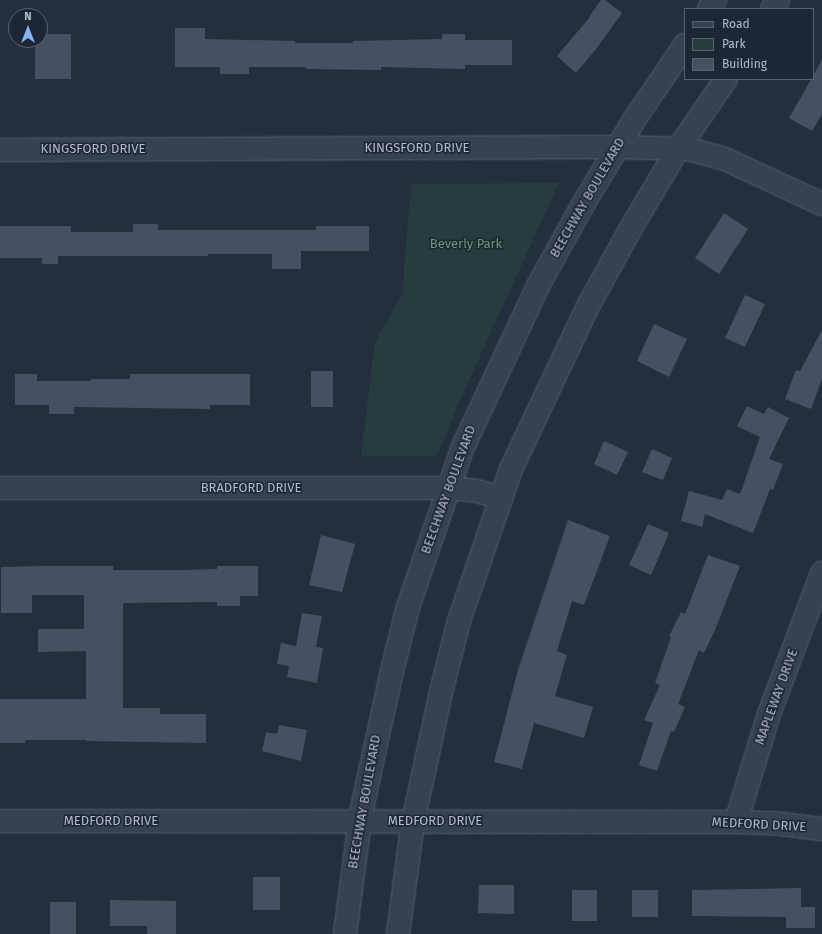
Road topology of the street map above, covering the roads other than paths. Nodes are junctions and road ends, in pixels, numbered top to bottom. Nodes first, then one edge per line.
1 (684, 47) edge
2 (725, 80) edge
3 (618, 147) junction
4 (678, 149) junction
5 (0, 150) edge
6 (822, 204) edge
7 (0, 488) edge
8 (448, 488) junction
9 (501, 498) junction
10 (822, 573) edge
11 (0, 821) edge
12 (360, 821) junction
13 (413, 822) junction
14 (736, 822) junction
15 (822, 829) edge
16 (345, 934) edge
17 (398, 934) edge

1 - 3 street, BEECHWAY BOULEVARD
2 - 4 street
3 - 4 street, KINGSFORD DRIVE
3 - 5 street, KINGSFORD DRIVE
3 - 8 street, BEECHWAY BOULEVARD
4 - 6 street, KINGSFORD DRIVE
4 - 9 street
7 - 8 street, BRADFORD DRIVE
8 - 9 street, BRADFORD DRIVE
8 - 12 street, BEECHWAY BOULEVARD
9 - 13 street
10 - 14 street, MAPLEWAY DRIVE
11 - 12 street, MEDFORD DRIVE
12 - 13 street, MEDFORD DRIVE
12 - 16 street, BEECHWAY BOULEVARD
13 - 14 street, MEDFORD DRIVE
13 - 17 street
14 - 15 street, MEDFORD DRIVE

